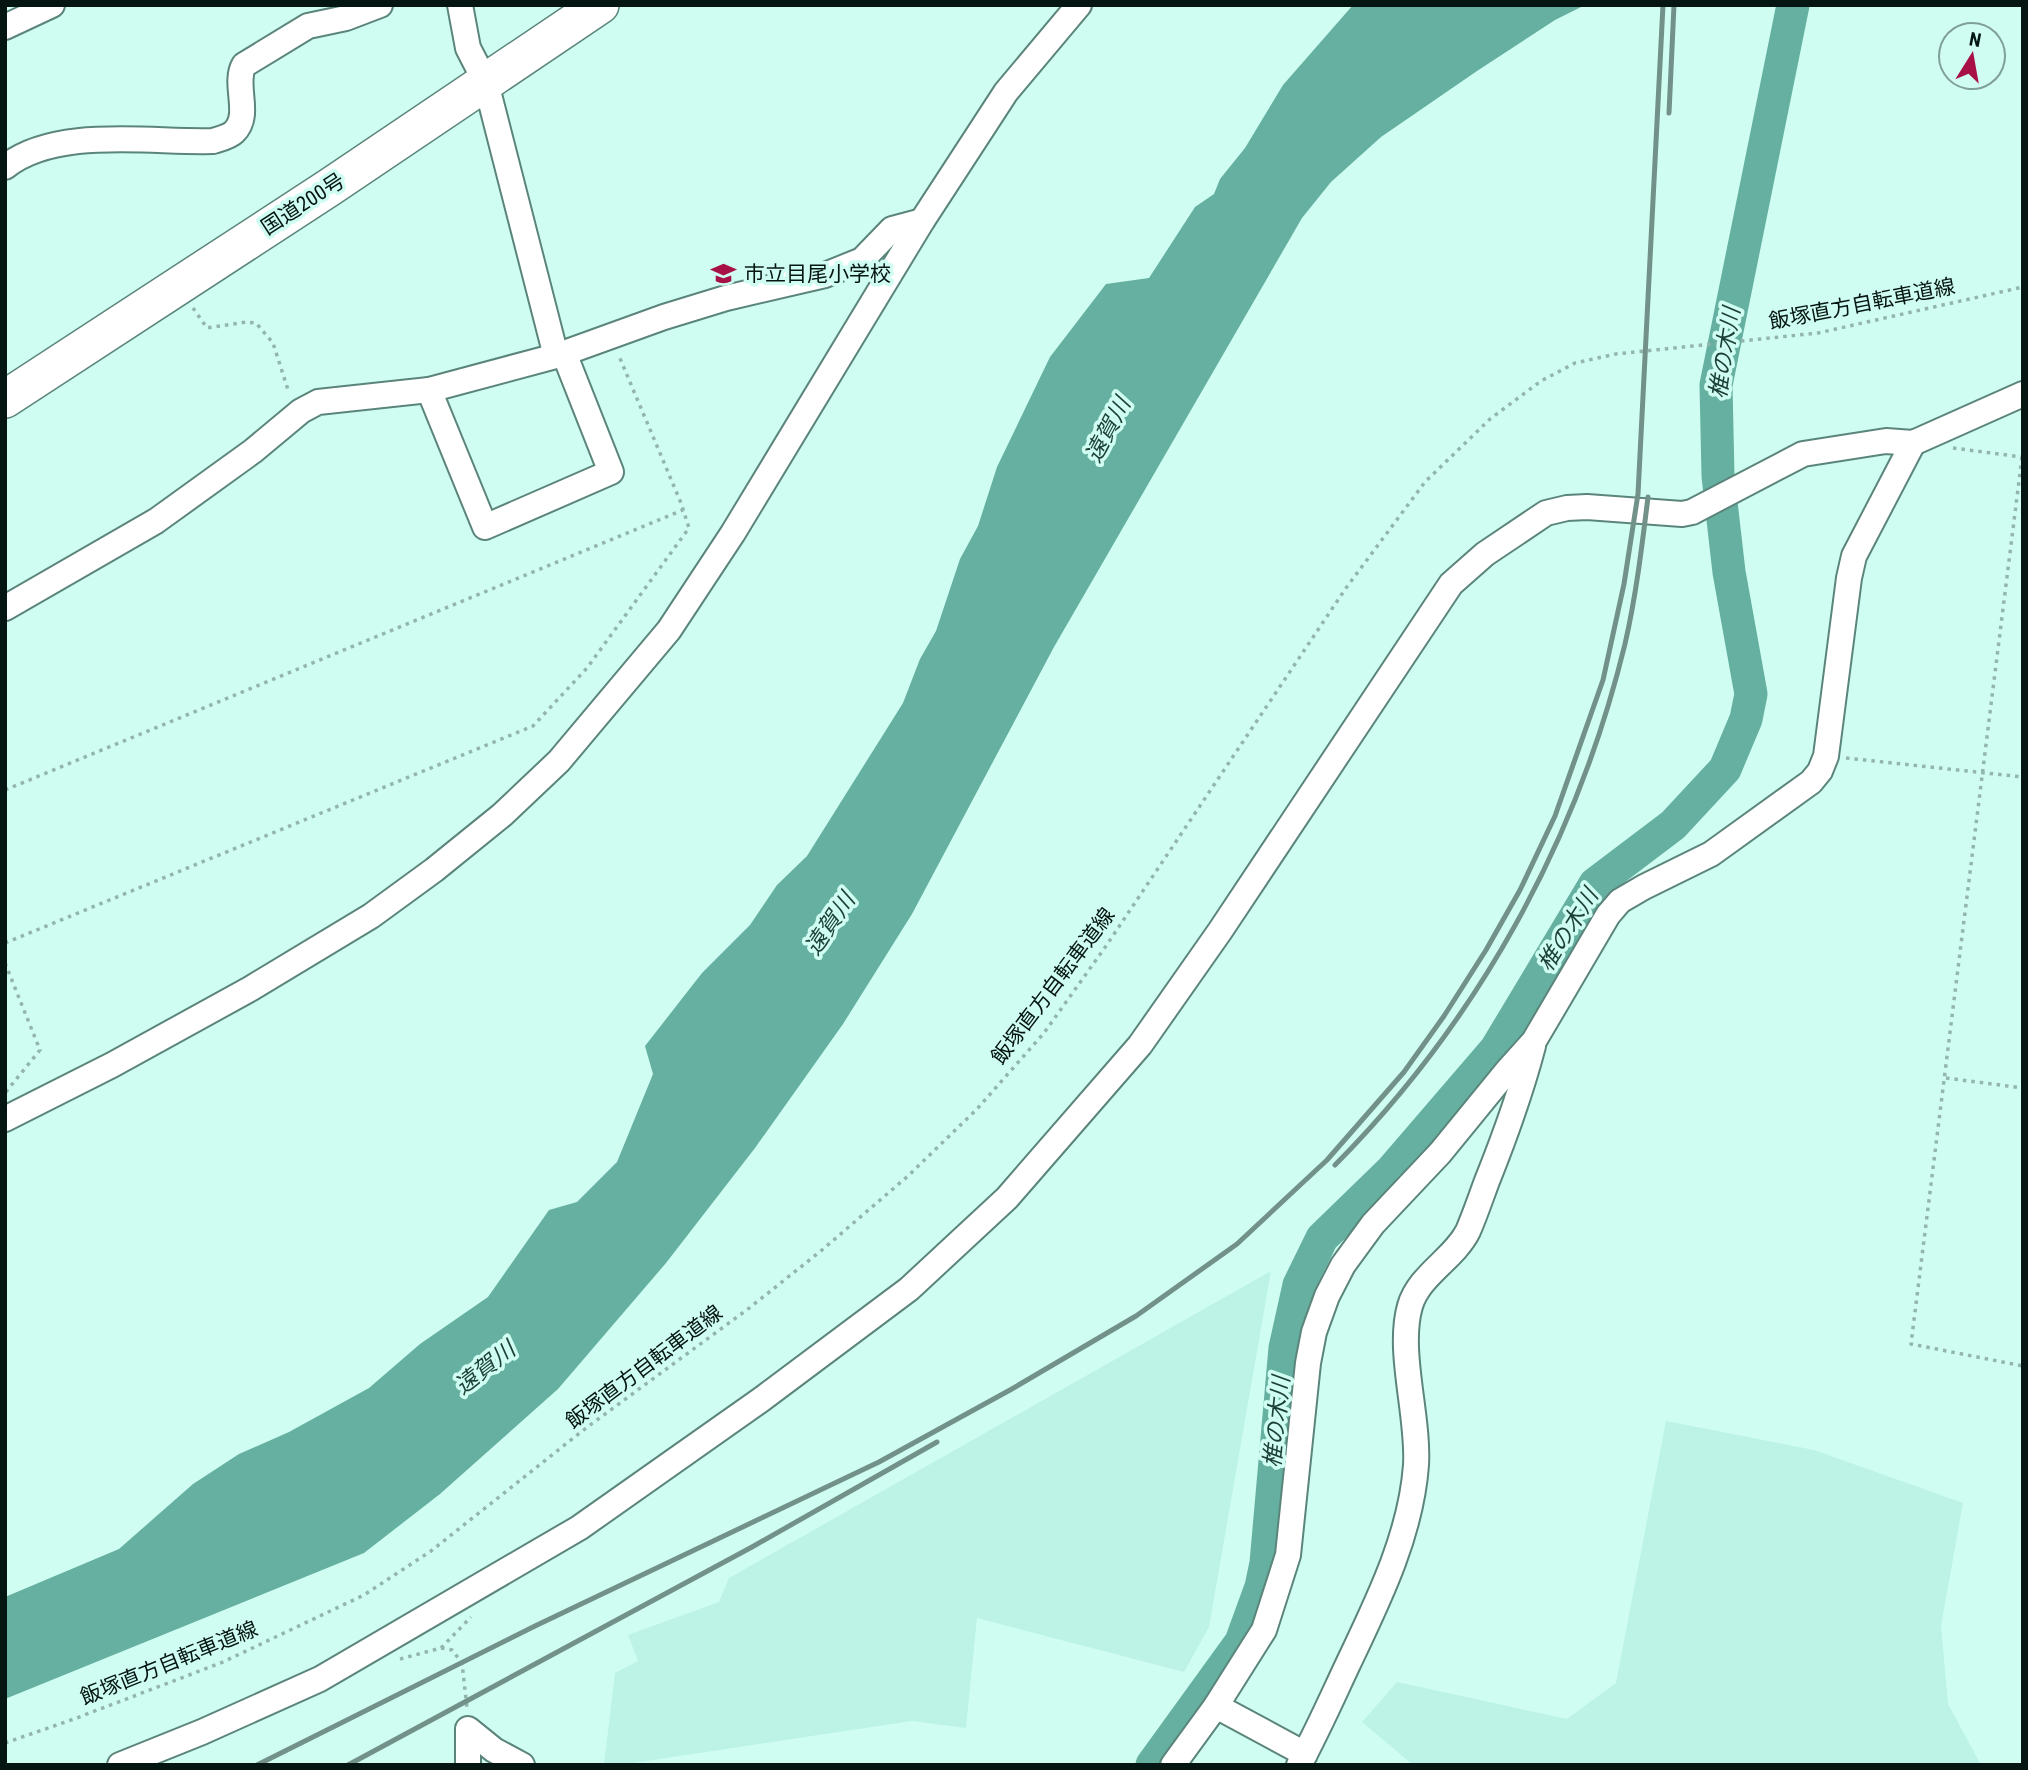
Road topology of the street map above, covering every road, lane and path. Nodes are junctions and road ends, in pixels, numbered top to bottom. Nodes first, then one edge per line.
1 (52, 5) edge
2 (380, 5) edge
3 (460, 5) edge
4 (600, 5) edge
5 (1079, 5) edge
6 (5, 27) edge
7 (486, 83) junction
8 (5, 167) edge
9 (922, 221) junction
10 (178, 286) junction
11 (2023, 287) edge
12 (611, 337) junction
13 (560, 354) junction
14 (429, 390) junction
15 (2023, 394) edge
16 (5, 400) edge
17 (301, 411) junction
18 (1913, 443) junction
19 (2023, 457) edge
20 (683, 510) junction
21 (5, 608) edge
22 (1826, 756) junction
23 (1981, 772) junction
24 (2023, 778) edge
25 (5, 790) edge
26 (5, 943) edge
27 (5, 963) edge
28 (1534, 1041) junction
29 (1946, 1078) junction
30 (2023, 1088) edge
31 (5, 1093) edge
32 (5, 1119) edge
33 (2023, 1366) edge
34 (387, 1662) dead end
35 (1216, 1706) junction
36 (468, 1729) junction
37 (5, 1743) edge
38 (1302, 1759) edge
39 (120, 1765) edge
40 (468, 1765) edge
41 (522, 1765) edge
42 (1173, 1765) edge

1 - 6 street
2 - 8 street
3 - 7 street
4 - 7 highway, 国道200号
5 - 9 street
7 - 10 highway, 国道200号
7 - 13 street
9 - 12 street
9 - 32 street
10 - 16 highway, 国道200号
10 - 17 path
11 - 37 path, 飯塚直方自転車道線
12 - 13 street
12 - 20 path
13 - 14 street
13 - 14 street
14 - 17 street
15 - 18 street
17 - 21 street
18 - 19 path
18 - 22 street
18 - 39 street
19 - 23 path
20 - 25 path
20 - 26 path
22 - 23 path
22 - 28 street
23 - 24 path
23 - 29 path
27 - 31 path
28 - 35 street
28 - 38 street
29 - 30 path
29 - 33 path
34 - 36 path
35 - 38 street
35 - 42 street
36 - 40 street
36 - 41 street

